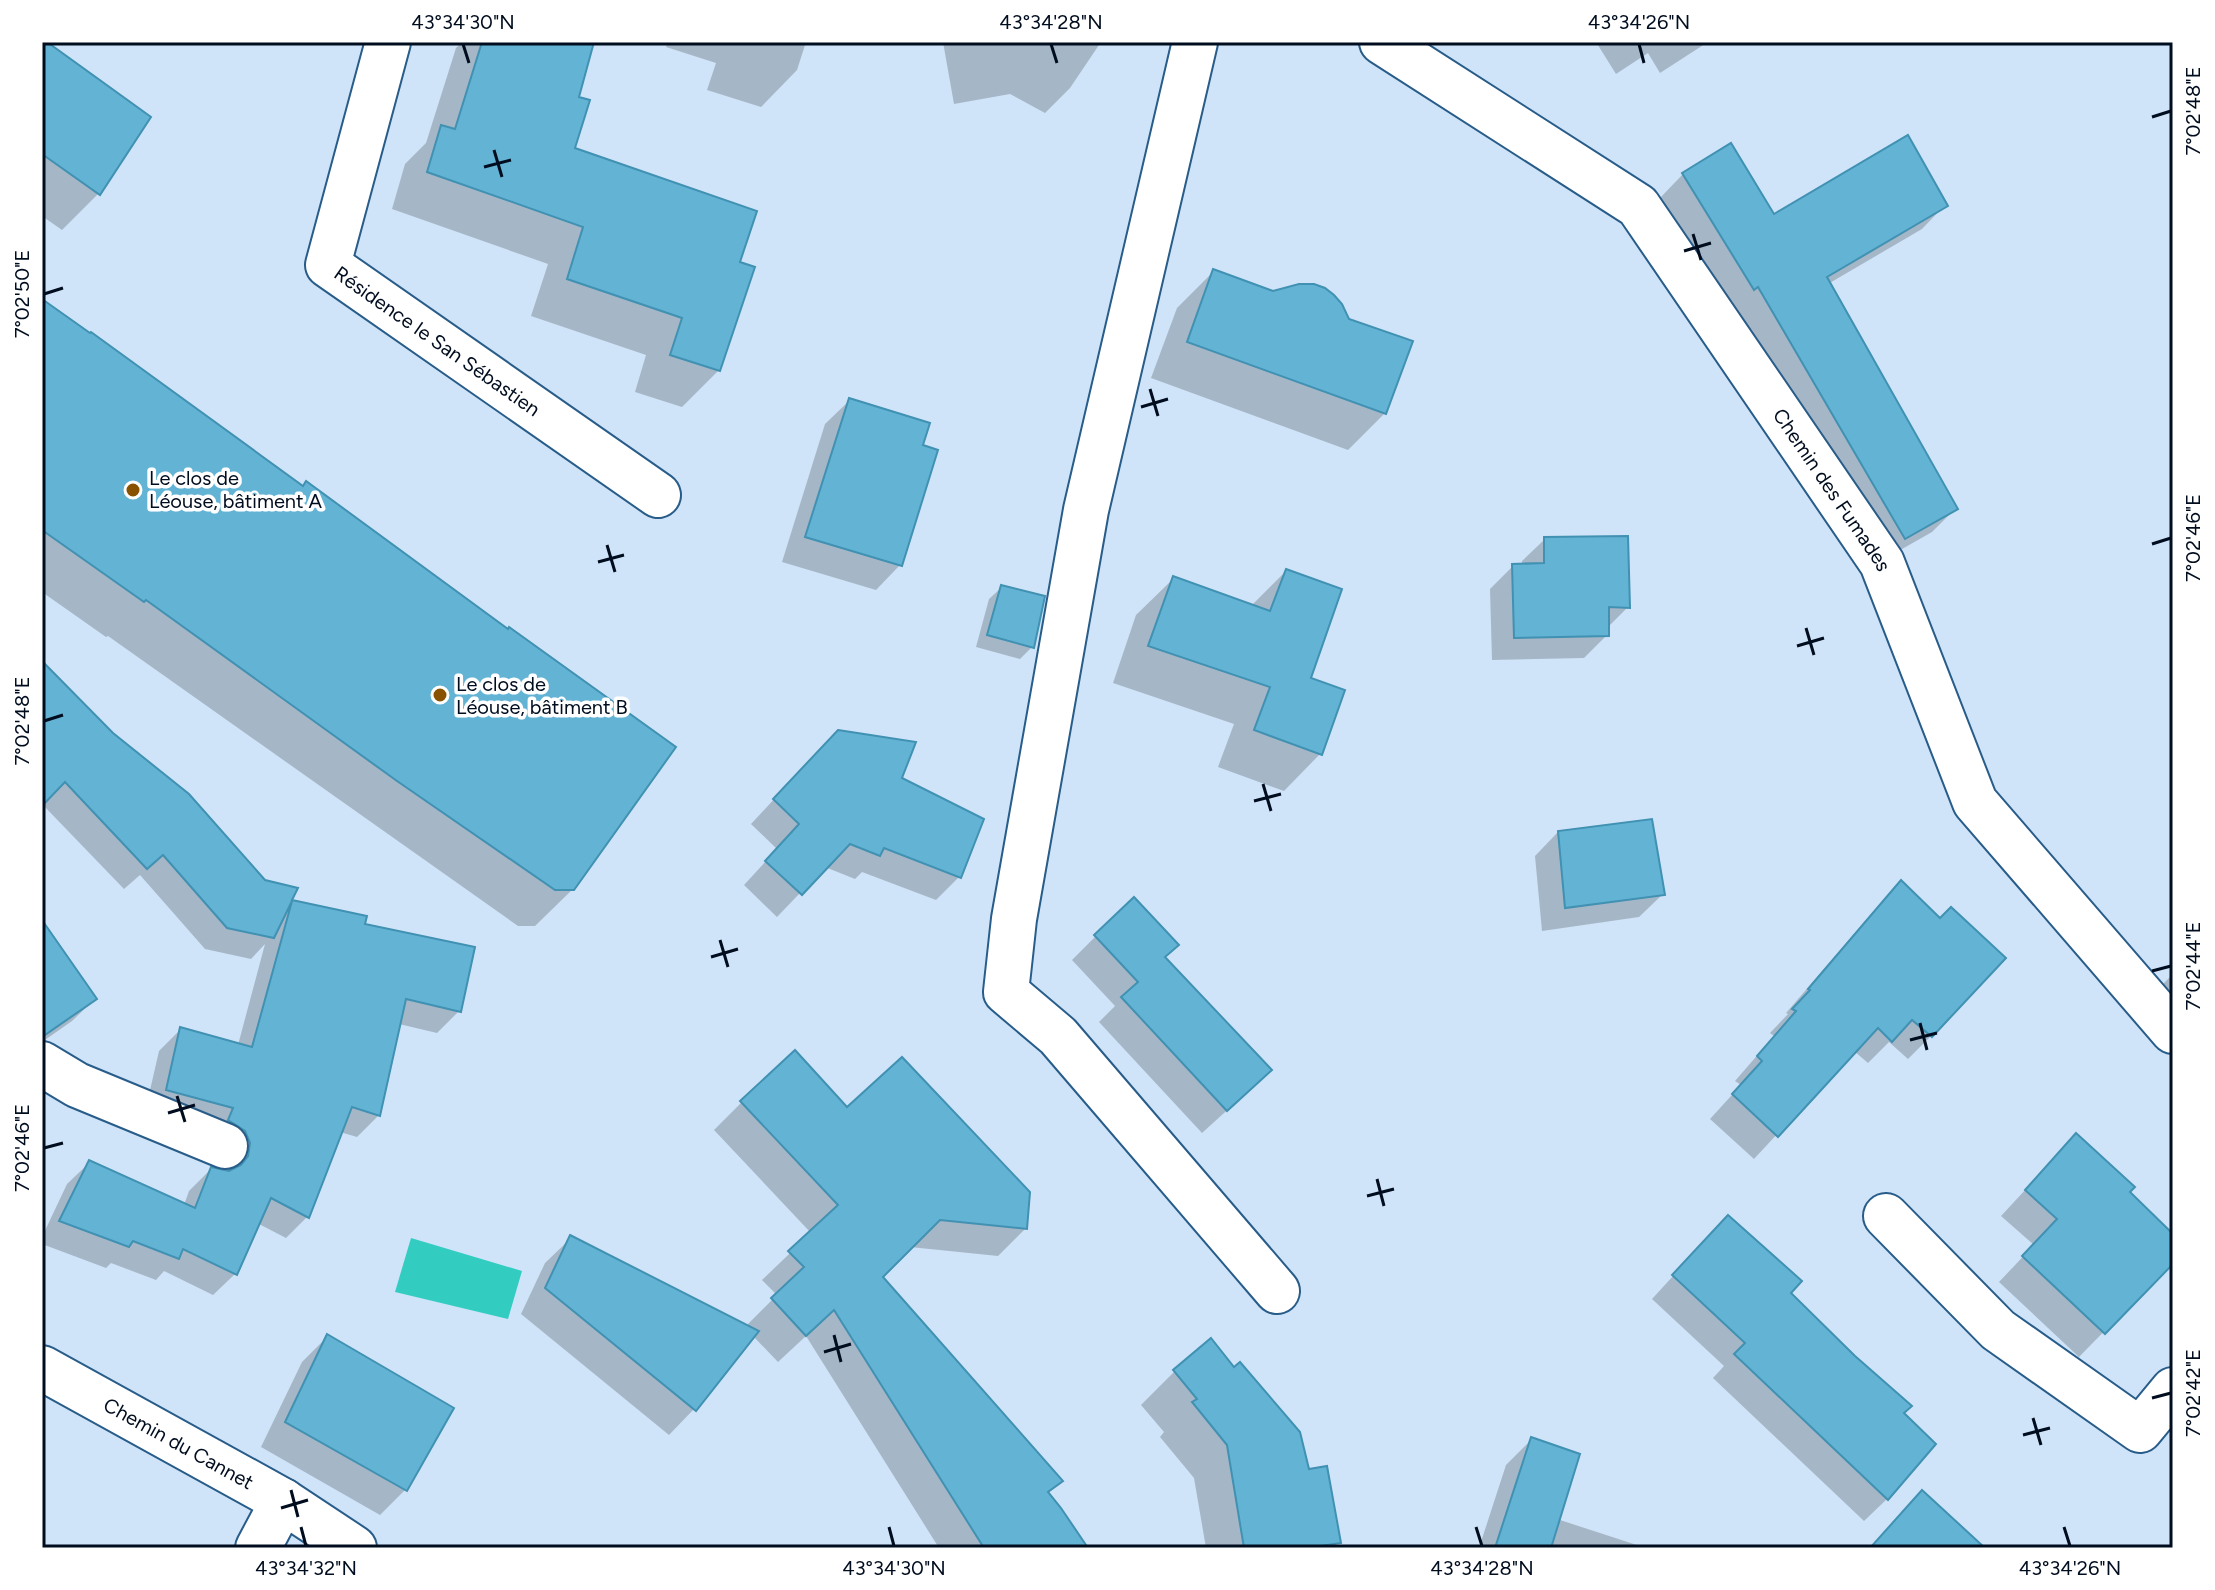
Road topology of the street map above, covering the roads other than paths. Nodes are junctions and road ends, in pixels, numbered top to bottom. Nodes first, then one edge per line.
1 (388, 42) edge
2 (1195, 42) edge
3 (1382, 42) edge
4 (658, 495) dead end
5 (2173, 1031) edge
6 (42, 1064) edge
7 (225, 1146) dead end
8 (1886, 1216) dead end
9 (1277, 1291) dead end
10 (42, 1368) edge
11 (2173, 1390) edge
12 (283, 1501) junction
13 (258, 1548) edge
14 (354, 1548) edge

1 - 4 street, Résidence le San Sébastien
2 - 9 street
3 - 5 street, Chemin des Fumades
6 - 7 street
8 - 11 street
10 - 12 street, Chemin du Cannet
12 - 13 street
12 - 14 street, Chemin du Cannet

